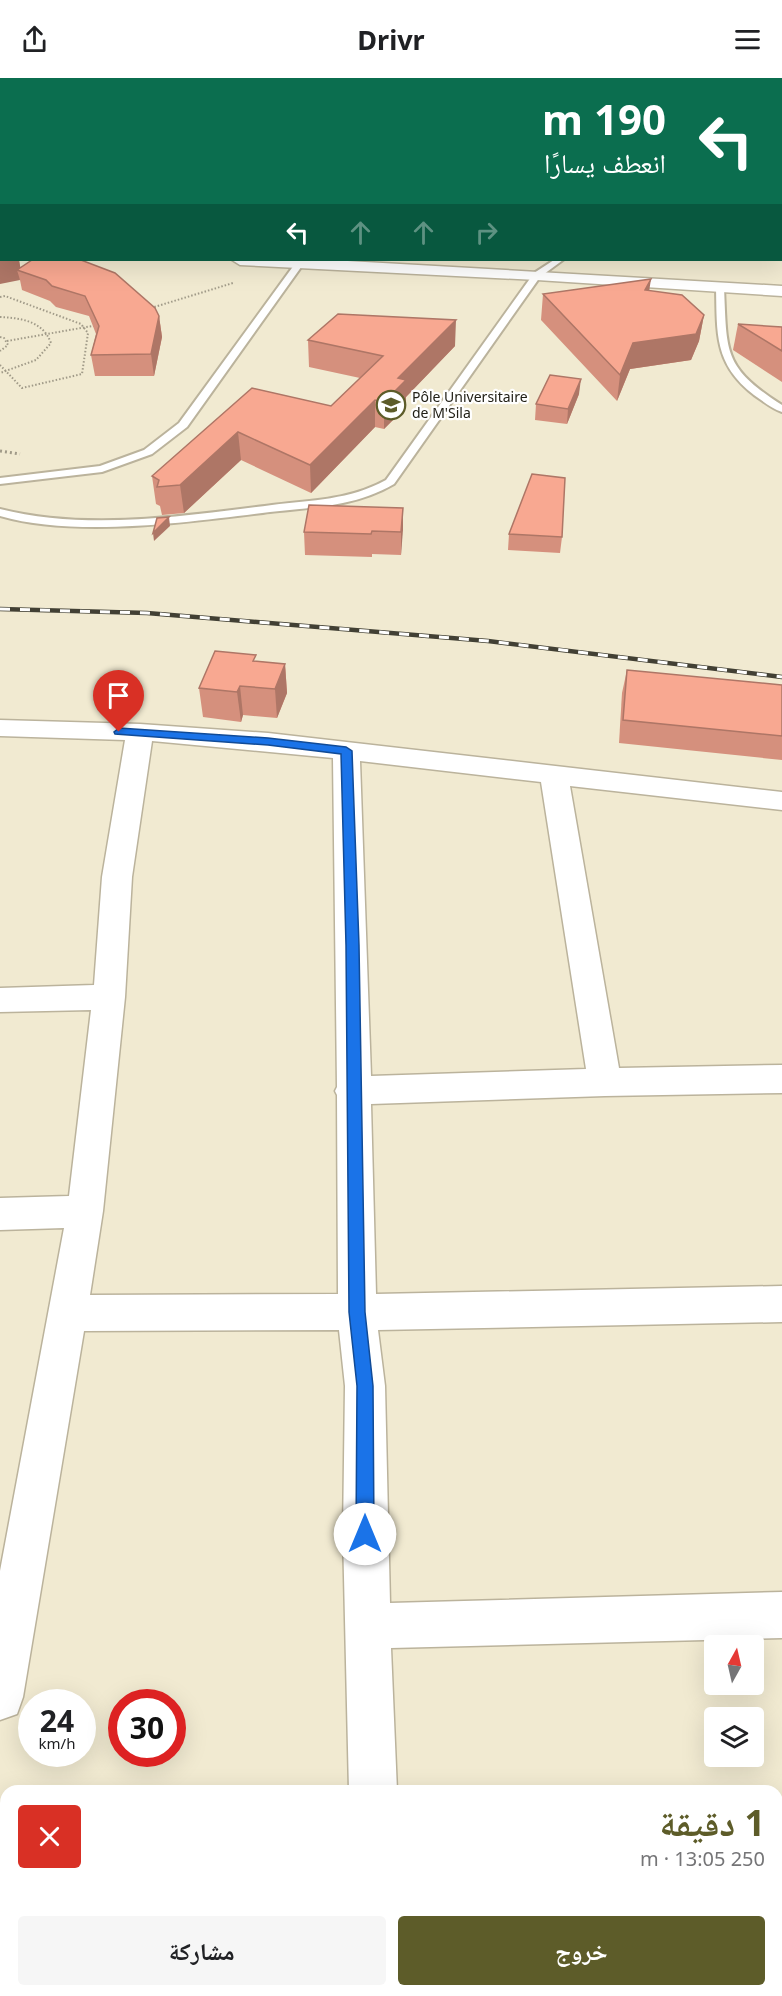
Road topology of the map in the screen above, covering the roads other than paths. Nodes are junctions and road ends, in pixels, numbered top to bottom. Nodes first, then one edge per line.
1 (260, 261) edge
2 (558, 261) edge
3 (300, 263) junction
4 (537, 275) junction
5 (720, 287) junction
6 (782, 291) edge
7 (782, 409) edge
8 (0, 481) edge
9 (0, 512) edge
10 (0, 728) edge
11 (140, 732) junction
12 (346, 751) junction
13 (554, 775) junction
14 (780, 806) edge
15 (109, 997) junction
16 (0, 1000) edge
17 (782, 1079) edge
18 (605, 1082) junction
19 (352, 1091) junction
20 (85, 1211) junction
21 (0, 1214) edge
22 (782, 1304) edge
23 (357, 1312) junction
24 (66, 1313) junction
25 (782, 1615) edge
26 (369, 1626) junction
27 (2, 1674) edge
28 (373, 1785) edge

1 - 3 street
2 - 4 lane
3 - 4 street
3 - 8 lane
4 - 5 street
4 - 9 lane
5 - 6 street
5 - 7 lane
10 - 11 street
11 - 12 street
11 - 15 street
12 - 13 street
12 - 19 street
13 - 14 street
13 - 18 street
15 - 16 street
15 - 20 street
17 - 18 street
18 - 19 street
19 - 23 street
20 - 21 street
20 - 24 street
22 - 23 street
23 - 24 street
23 - 26 street
24 - 27 street
25 - 26 street
26 - 28 street

